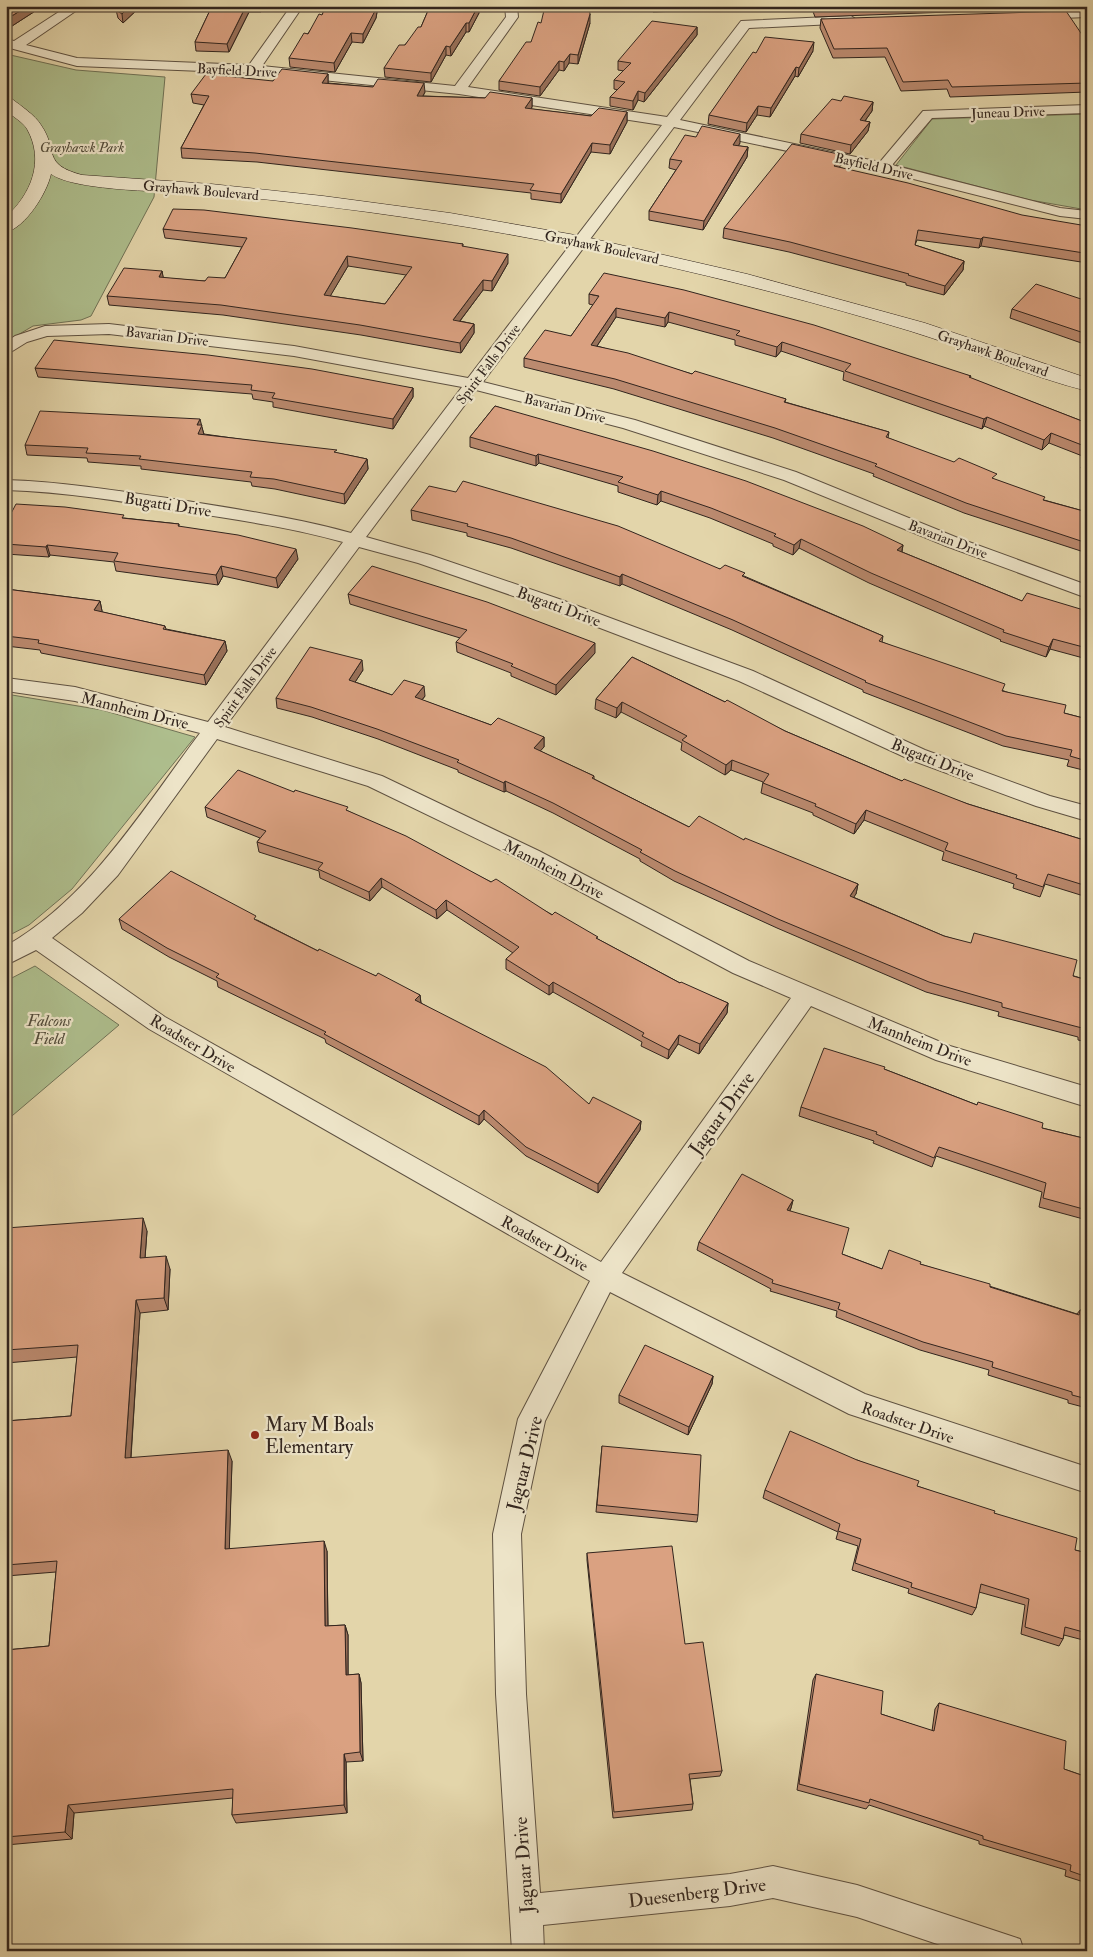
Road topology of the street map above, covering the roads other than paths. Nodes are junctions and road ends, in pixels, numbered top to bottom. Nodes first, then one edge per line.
1 (77, 6) edge
2 (298, 6) edge
3 (511, 6) edge
4 (1087, 13) edge
5 (1028, 15) edge
6 (862, 20) edge
7 (12, 44) edge
8 (252, 70) junction
9 (459, 90) junction
10 (6, 102) edge
11 (1087, 109) edge
12 (671, 122) junction
13 (44, 162) junction
14 (883, 167) junction
15 (102, 182) junction
16 (29, 201) junction
17 (1087, 215) edge
18 (6, 227) edge
19 (580, 241) junction
20 (6, 350) edge
21 (472, 384) junction
22 (1087, 385) edge
23 (6, 485) edge
24 (355, 540) junction
25 (1087, 592) edge
26 (6, 684) edge
27 (213, 731) junction
28 (1087, 814) edge
29 (37, 939) junction
30 (6, 957) edge
31 (806, 995) junction
32 (1087, 1097) edge
33 (605, 1277) junction
34 (1087, 1480) edge
35 (526, 1911) junction
36 (528, 1951) edge
37 (1008, 1951) edge

1 - 7 street
2 - 8 street
3 - 9 street
4 - 5 street
6 - 12 street, Spirit Falls Drive
7 - 8 street, Bayfield Drive
8 - 9 street, Bayfield Drive
9 - 12 street, Bayfield Drive
10 - 13 street
11 - 14 street, Juneau Drive
12 - 14 street, Bayfield Drive
12 - 19 street, Spirit Falls Drive
13 - 15 street, Grayhawk Boulevard
13 - 16 street
14 - 17 street, Bayfield Drive
15 - 16 street, Grayhawk Boulevard
15 - 19 street, Grayhawk Boulevard
16 - 18 street
19 - 21 street, Spirit Falls Drive
19 - 22 street, Grayhawk Boulevard
20 - 21 street, Bavarian Drive
21 - 24 street, Spirit Falls Drive
21 - 25 street, Bavarian Drive
23 - 24 street, Bugatti Drive
24 - 27 street, Spirit Falls Drive
24 - 28 street, Bugatti Drive
26 - 27 street, Mannheim Drive
27 - 29 street, Spirit Falls Drive
27 - 31 street, Mannheim Drive
29 - 30 street, Spirit Falls Drive
29 - 33 street, Roadster Drive
31 - 32 street, Mannheim Drive
31 - 33 street, Jaguar Drive
33 - 34 street, Roadster Drive
33 - 35 street, Jaguar Drive
35 - 36 street, Jaguar Drive
35 - 37 street, Duesenberg Drive

